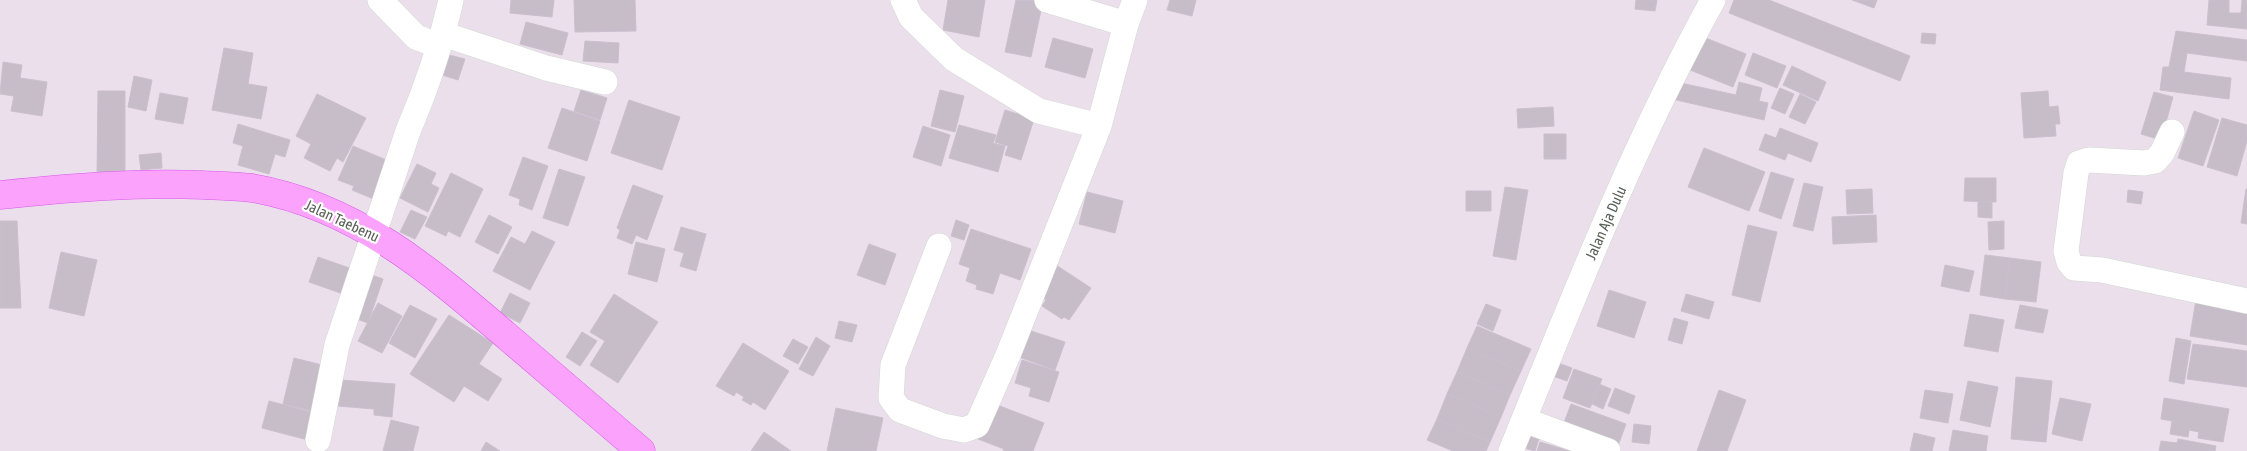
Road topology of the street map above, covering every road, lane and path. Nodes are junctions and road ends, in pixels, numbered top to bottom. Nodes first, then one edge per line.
1 (380, 0) edge
2 (451, 0) edge
3 (903, 0) edge
4 (1047, 0) edge
5 (1135, 0) edge
6 (1713, 0) edge
7 (1126, 24) junction
8 (441, 40) junction
9 (605, 82) dead end
10 (1099, 126) junction
11 (2172, 132) dead end
12 (0, 195) edge
13 (373, 233) junction
14 (939, 246) dead end
15 (2247, 301) edge
16 (1524, 420) junction
17 (318, 440) dead end
18 (641, 451) edge
19 (1511, 451) edge
20 (1608, 451) edge

1 - 8 street
2 - 8 street
3 - 10 street
4 - 7 street
5 - 7 street
6 - 16 street, Jalan Aja Dulu
7 - 10 street
8 - 9 street
8 - 13 street
10 - 14 street
11 - 15 street
12 - 13 main road, Jalan Taebenu
13 - 17 street
13 - 18 main road, Jalan Taebenu
16 - 19 street, Jalan Aja Dulu
16 - 20 street

